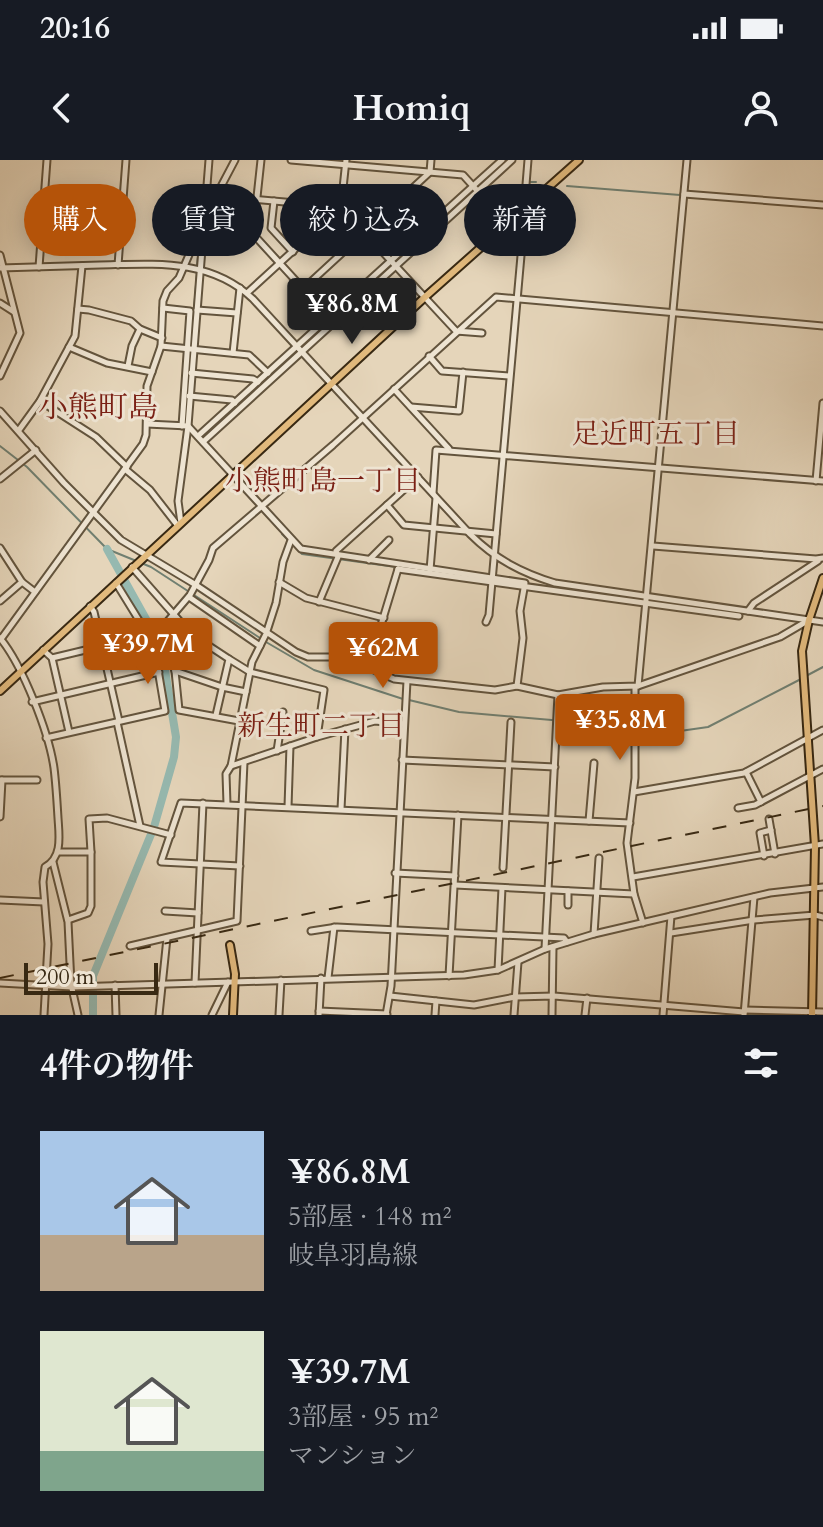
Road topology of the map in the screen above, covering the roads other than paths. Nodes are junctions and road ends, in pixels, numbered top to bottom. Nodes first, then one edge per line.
1 (47, 160) edge
2 (126, 160) edge
3 (209, 160) edge
4 (235, 160) edge
5 (261, 160) edge
6 (291, 160) edge
7 (431, 160) edge
8 (502, 160) edge
9 (512, 160) edge
10 (528, 160) edge
11 (579, 160) edge
12 (687, 160) edge
13 (346, 162) edge
14 (430, 172) junction
15 (207, 184) edge
16 (223, 184) edge
17 (259, 184) edge
18 (344, 184) edge
19 (417, 184) edge
20 (471, 184) edge
21 (475, 184) edge
22 (486, 184) edge
23 (525, 184) edge
24 (552, 184) edge
25 (464, 194) edge
26 (684, 194) junction
27 (264, 200) edge
28 (274, 201) junction
29 (280, 202) edge
30 (464, 205) edge
31 (823, 205) edge
32 (280, 238) edge
33 (264, 246) edge
34 (0, 255) edge
35 (190, 256) edge
36 (202, 256) edge
37 (289, 256) edge
38 (339, 256) edge
39 (387, 256) edge
40 (471, 256) edge
41 (520, 256) edge
42 (391, 261) junction
43 (280, 264) junction
44 (118, 265) junction
45 (82, 266) junction
46 (186, 266) junction
47 (396, 266) junction
48 (39, 267) junction
49 (2, 268) edge
50 (201, 269) junction
51 (240, 287) junction
52 (303, 289) junction
53 (246, 293) junction
54 (424, 298) junction
55 (516, 299) junction
56 (0, 303) edge
57 (163, 308) junction
58 (78, 309) junction
59 (194, 311) junction
60 (15, 313) junction
61 (237, 313) junction
62 (673, 313) junction
63 (329, 317) junction
64 (823, 326) edge
65 (140, 329) junction
66 (456, 331) junction
67 (482, 333) dead end
68 (162, 338) junction
69 (161, 346) junction
70 (298, 346) junction
71 (69, 347) junction
72 (190, 350) junction
73 (303, 351) junction
74 (233, 353) junction
75 (0, 355) edge
76 (429, 356) junction
77 (8, 360) junction
78 (128, 367) junction
79 (152, 372) junction
80 (463, 372) junction
81 (191, 373) junction
82 (268, 373) junction
83 (0, 376) edge
84 (509, 376) junction
85 (258, 382) junction
86 (333, 385) junction
87 (187, 386) junction
88 (394, 389) junction
89 (189, 396) junction
90 (40, 401) junction
91 (236, 403) junction
92 (823, 403) edge
93 (411, 407) junction
94 (0, 411) edge
95 (363, 417) junction
96 (147, 424) junction
97 (185, 426) junction
98 (19, 430) junction
99 (198, 436) junction
100 (203, 442) junction
101 (36, 450) junction
102 (450, 450) junction
103 (503, 454) junction
104 (126, 468) junction
105 (659, 468) junction
106 (232, 475) junction
107 (418, 477) junction
108 (0, 479) edge
109 (820, 481) edge
110 (434, 496) junction
111 (387, 505) junction
112 (262, 508) junction
113 (92, 512) junction
114 (179, 525) junction
115 (434, 527) junction
116 (466, 531) junction
117 (496, 534) junction
118 (291, 540) junction
119 (389, 540) dead end
120 (653, 546) junction
121 (0, 548) edge
122 (145, 556) junction
123 (494, 556) junction
124 (338, 557) junction
125 (823, 558) edge
126 (368, 560) junction
127 (133, 566) junction
128 (399, 567) junction
129 (430, 570) junction
130 (823, 578) edge
131 (492, 580) junction
132 (22, 582) junction
133 (117, 582) junction
134 (279, 582) junction
135 (196, 587) junction
136 (525, 587) junction
137 (35, 592) junction
138 (189, 596) junction
139 (0, 601) edge
140 (648, 601) junction
141 (319, 602) junction
142 (90, 606) junction
143 (748, 611) junction
144 (175, 614) junction
145 (739, 616) dead end
146 (384, 618) junction
147 (809, 620) junction
148 (486, 622) dead end
149 (823, 622) edge
150 (160, 629) junction
151 (150, 634) junction
152 (266, 635) junction
153 (0, 638) edge
154 (261, 645) junction
155 (102, 647) junction
156 (10, 650) junction
157 (43, 650) junction
158 (0, 651) edge
159 (52, 658) junction
160 (229, 659) junction
161 (368, 668) junction
162 (21, 671) junction
163 (175, 671) junction
164 (159, 672) junction
165 (250, 672) junction
166 (407, 681) junction
167 (110, 683) junction
168 (517, 686) junction
169 (222, 687) junction
170 (637, 687) junction
171 (0, 691) edge
172 (246, 692) junction
173 (60, 695) junction
174 (558, 695) junction
175 (32, 702) junction
176 (283, 712) dead end
177 (216, 715) junction
178 (239, 721) junction
179 (118, 722) junction
180 (511, 722) dead end
181 (404, 724) junction
182 (345, 729) junction
183 (823, 730) edge
184 (69, 732) junction
185 (317, 737) junction
186 (46, 738) junction
187 (808, 739) junction
188 (290, 746) junction
189 (277, 751) junction
190 (402, 760) junction
191 (244, 762) junction
192 (594, 763) dead end
193 (508, 765) junction
194 (231, 766) junction
195 (555, 767) junction
196 (823, 769) edge
197 (746, 772) junction
198 (809, 775) junction
199 (1, 780) edge
200 (37, 780) dead end
201 (634, 792) junction
202 (761, 802) junction
203 (203, 803) junction
204 (227, 804) junction
205 (243, 805) junction
206 (288, 807) junction
207 (738, 808) dead end
208 (341, 809) junction
209 (399, 812) junction
210 (458, 815) junction
211 (0, 817) edge
212 (505, 817) junction
213 (552, 819) junction
214 (769, 819) dead end
215 (589, 821) junction
216 (630, 823) junction
217 (143, 827) junction
218 (771, 830) junction
219 (171, 835) junction
220 (819, 845) edge
221 (58, 852) junction
222 (91, 852) junction
223 (775, 854) junction
224 (764, 856) junction
225 (599, 858) dead end
226 (53, 862) junction
227 (200, 865) junction
228 (240, 866) junction
229 (503, 868) dead end
230 (395, 873) junction
231 (455, 876) junction
232 (633, 877) junction
233 (455, 885) junction
234 (820, 887) edge
235 (502, 888) junction
236 (549, 890) junction
237 (568, 891) junction
238 (596, 892) junction
239 (634, 894) junction
240 (754, 897) junction
241 (0, 900) edge
242 (44, 902) junction
243 (568, 905) dead end
244 (165, 911) dead end
245 (198, 913) junction
246 (671, 916) junction
247 (819, 916) edge
248 (68, 920) junction
249 (754, 920) junction
250 (643, 923) junction
251 (334, 927) junction
252 (393, 930) junction
253 (311, 931) dead end
254 (197, 932) junction
255 (453, 933) junction
256 (671, 933) junction
257 (594, 934) junction
258 (499, 936) junction
259 (167, 938) junction
260 (546, 939) junction
261 (567, 942) junction
262 (230, 945) dead end
263 (130, 946) dead end
264 (553, 947) junction
265 (545, 949) junction
266 (518, 961) junction
267 (498, 970) junction
268 (449, 976) junction
269 (390, 977) junction
270 (321, 978) junction
271 (328, 978) junction
272 (281, 980) junction
273 (232, 982) junction
274 (0, 983) edge
275 (195, 983) junction
276 (163, 984) junction
277 (115, 985) junction
278 (44, 986) junction
279 (72, 987) junction
280 (390, 996) junction
281 (554, 996) junction
282 (515, 997) junction
283 (587, 998) junction
284 (436, 1001) junction
285 (664, 1005) junction
286 (823, 1012) edge
287 (319, 1013) edge
288 (744, 1013) edge
289 (812, 1013) edge
290 (44, 1015) edge
291 (78, 1015) edge
292 (116, 1015) edge
293 (159, 1015) edge
294 (212, 1015) edge
295 (233, 1015) edge
296 (279, 1015) edge
297 (386, 1015) edge
298 (435, 1015) edge
299 (514, 1015) edge
300 (552, 1015) edge
301 (585, 1015) edge
302 (663, 1015) edge

1 - 48 street
2 - 44 street
3 - 15 street
4 - 16 street
5 - 17 street
6 - 13 street
7 - 14 street
8 - 21 street
9 - 22 street
10 - 23 street
11 - 24 main road
12 - 26 street
13 - 14 street
13 - 18 street
14 - 19 street
14 - 20 street
25 - 42 street
26 - 31 street
26 - 62 street
27 - 28 street
28 - 29 street
28 - 32 street
30 - 47 street
33 - 43 street
34 - 49 street
35 - 46 street
36 - 50 street
37 - 43 street
38 - 52 street
39 - 42 street
40 - 54 main road
41 - 55 street
42 - 47 street
42 - 63 street
43 - 52 street
43 - 53 street
44 - 45 street
44 - 46 street
45 - 48 street
45 - 58 street
46 - 50 street
46 - 57 street
47 - 54 street
47 - 73 street
48 - 49 street
49 - 60 street
50 - 51 street
50 - 59 street
51 - 53 street
51 - 61 street
52 - 63 street
53 - 70 street
54 - 66 street
54 - 86 main road
55 - 62 street
55 - 66 street
55 - 84 street
56 - 60 street
57 - 59 street
57 - 68 street
58 - 65 street
58 - 71 street
59 - 61 street
59 - 72 street
60 - 77 street
61 - 74 street
62 - 64 street
62 - 105 street
63 - 70 street
65 - 68 street
65 - 78 street
66 - 67 street
66 - 76 street
68 - 69 street
69 - 72 street
69 - 79 street
70 - 73 street
70 - 82 street
71 - 78 street
71 - 90 street
72 - 74 street
72 - 81 street
72 - 87 street
73 - 86 street
73 - 100 street
74 - 82 street
75 - 77 street
76 - 80 street
76 - 88 street
77 - 83 street
78 - 79 street
79 - 96 street
80 - 84 street
80 - 93 street
81 - 85 street
81 - 87 street
82 - 85 street
84 - 103 street
85 - 91 street
86 - 95 street
86 - 106 main road
87 - 89 street
87 - 97 street
88 - 93 street
88 - 95 street
89 - 91 street
89 - 97 street
90 - 98 street
90 - 104 street
91 - 99 street
92 - 109 street
93 - 102 street
94 - 98 street
95 - 107 street
95 - 112 street
96 - 97 street
96 - 104 street
97 - 99 street
97 - 114 street
98 - 101 street
99 - 100 street
100 - 106 street
101 - 108 street
101 - 113 street
102 - 103 street
102 - 110 street
103 - 105 street
103 - 117 street
104 - 113 street
104 - 114 street
105 - 109 street
105 - 120 street
106 - 112 street
106 - 114 main road
107 - 110 street
107 - 111 street
110 - 115 street
110 - 116 street
111 - 115 street
111 - 124 street
112 - 118 street
112 - 135 street
113 - 122 street
113 - 137 street
114 - 122 main road
115 - 116 street
115 - 129 street
116 - 117 street
116 - 123 street
117 - 123 street
118 - 124 street
118 - 134 street
119 - 126 street
120 - 125 street
120 - 140 street
121 - 132 street
122 - 127 main road
122 - 135 street
123 - 131 street
123 - 140 street
124 - 126 street
124 - 141 street
125 - 143 street
126 - 128 street
127 - 133 main road
127 - 144 street
128 - 129 street
128 - 131 street
128 - 146 street
129 - 131 street
130 - 147 main road
131 - 136 street
131 - 148 street
132 - 137 street
132 - 139 street
133 - 142 main road
133 - 151 street
134 - 141 street
134 - 152 street
135 - 138 street
135 - 152 street
136 - 140 street
136 - 168 street
137 - 153 street
138 - 144 street
138 - 154 street
140 - 143 street
140 - 145 street
140 - 170 street
141 - 146 street
142 - 155 street
142 - 157 main road
143 - 147 street
144 - 150 street
144 - 160 street
146 - 161 street
147 - 149 street
147 - 170 street
147 - 187 main road
150 - 151 street
150 - 163 street
151 - 155 street
151 - 164 street
152 - 154 street
152 - 161 street
153 - 156 street
154 - 165 street
155 - 159 street
155 - 167 street
156 - 158 street
156 - 162 street
157 - 159 street
157 - 162 main road
159 - 173 street
160 - 165 street
160 - 169 street
161 - 166 street
162 - 171 main road
162 - 175 street
163 - 169 street
163 - 177 street
164 - 167 street
164 - 179 street
165 - 172 street
165 - 185 street
166 - 168 street
166 - 181 street
167 - 173 street
167 - 179 street
168 - 174 street
169 - 172 street
169 - 177 street
170 - 174 street
170 - 201 street
172 - 178 street
173 - 175 street
173 - 184 street
174 - 195 street
175 - 186 street
176 - 189 street
177 - 178 street
178 - 194 street
179 - 184 street
179 - 217 street
180 - 193 street
181 - 182 street
181 - 190 street
182 - 185 street
182 - 208 street
183 - 187 street
184 - 186 street
185 - 188 street
186 - 221 street
187 - 197 street
187 - 198 main road
188 - 189 street
188 - 206 street
189 - 191 street
190 - 193 street
190 - 209 street
191 - 194 street
191 - 205 street
192 - 215 street
193 - 195 street
193 - 212 street
194 - 204 street
195 - 213 street
196 - 198 street
197 - 201 street
197 - 202 street
198 - 202 street
198 - 220 main road
199 - 200 street
199 - 211 street
201 - 216 street
202 - 207 street
203 - 204 street
203 - 219 street
203 - 227 street
204 - 205 street
205 - 206 street
205 - 228 street
206 - 208 street
208 - 209 street
209 - 210 street
209 - 230 street
210 - 212 street
210 - 231 street
212 - 213 street
212 - 229 street
213 - 215 street
213 - 236 street
214 - 218 street
215 - 216 street
216 - 232 street
217 - 219 street
217 - 222 street
218 - 223 street
218 - 224 street
219 - 227 street
220 - 223 street
220 - 234 main road
221 - 222 street
221 - 226 street
222 - 248 street
223 - 224 street
224 - 232 street
225 - 238 street
226 - 242 street
226 - 248 street
227 - 228 street
227 - 245 street
228 - 254 street
230 - 231 street
230 - 252 street
231 - 233 street
232 - 239 street
233 - 235 street
233 - 255 street
234 - 240 street
234 - 247 main road
235 - 236 street
235 - 258 street
236 - 237 street
236 - 260 street
237 - 238 street
237 - 243 street
238 - 239 street
238 - 257 street
239 - 250 street
240 - 246 street
240 - 249 street
241 - 242 street
242 - 278 street
244 - 245 street
245 - 254 street
246 - 250 street
246 - 256 street
247 - 249 street
247 - 289 main road
248 - 279 street
249 - 256 street
249 - 288 street
250 - 257 street
251 - 252 street
251 - 253 street
251 - 271 street
252 - 255 street
252 - 269 street
254 - 259 street
254 - 275 street
255 - 258 street
255 - 268 street
256 - 285 street
257 - 261 street
258 - 260 street
258 - 267 street
259 - 263 street
259 - 276 street
260 - 261 street
260 - 265 street
261 - 264 street
262 - 273 main road
264 - 265 street
264 - 281 street
265 - 266 street
266 - 267 street
266 - 282 street
267 - 268 street
268 - 269 street
269 - 271 street
269 - 280 street
270 - 271 street
270 - 272 street
270 - 287 street
272 - 273 street
272 - 296 street
273 - 275 street
273 - 294 street
273 - 295 main road
274 - 278 street
275 - 276 street
276 - 277 street
276 - 293 street
277 - 279 street
277 - 292 street
278 - 279 street
278 - 290 street
279 - 291 street
280 - 284 street
280 - 297 street
281 - 282 street
281 - 283 street
281 - 300 street
282 - 284 street
282 - 299 street
283 - 285 street
283 - 301 street
284 - 298 street
285 - 288 street
285 - 302 street
286 - 289 street
287 - 297 street
288 - 289 street

